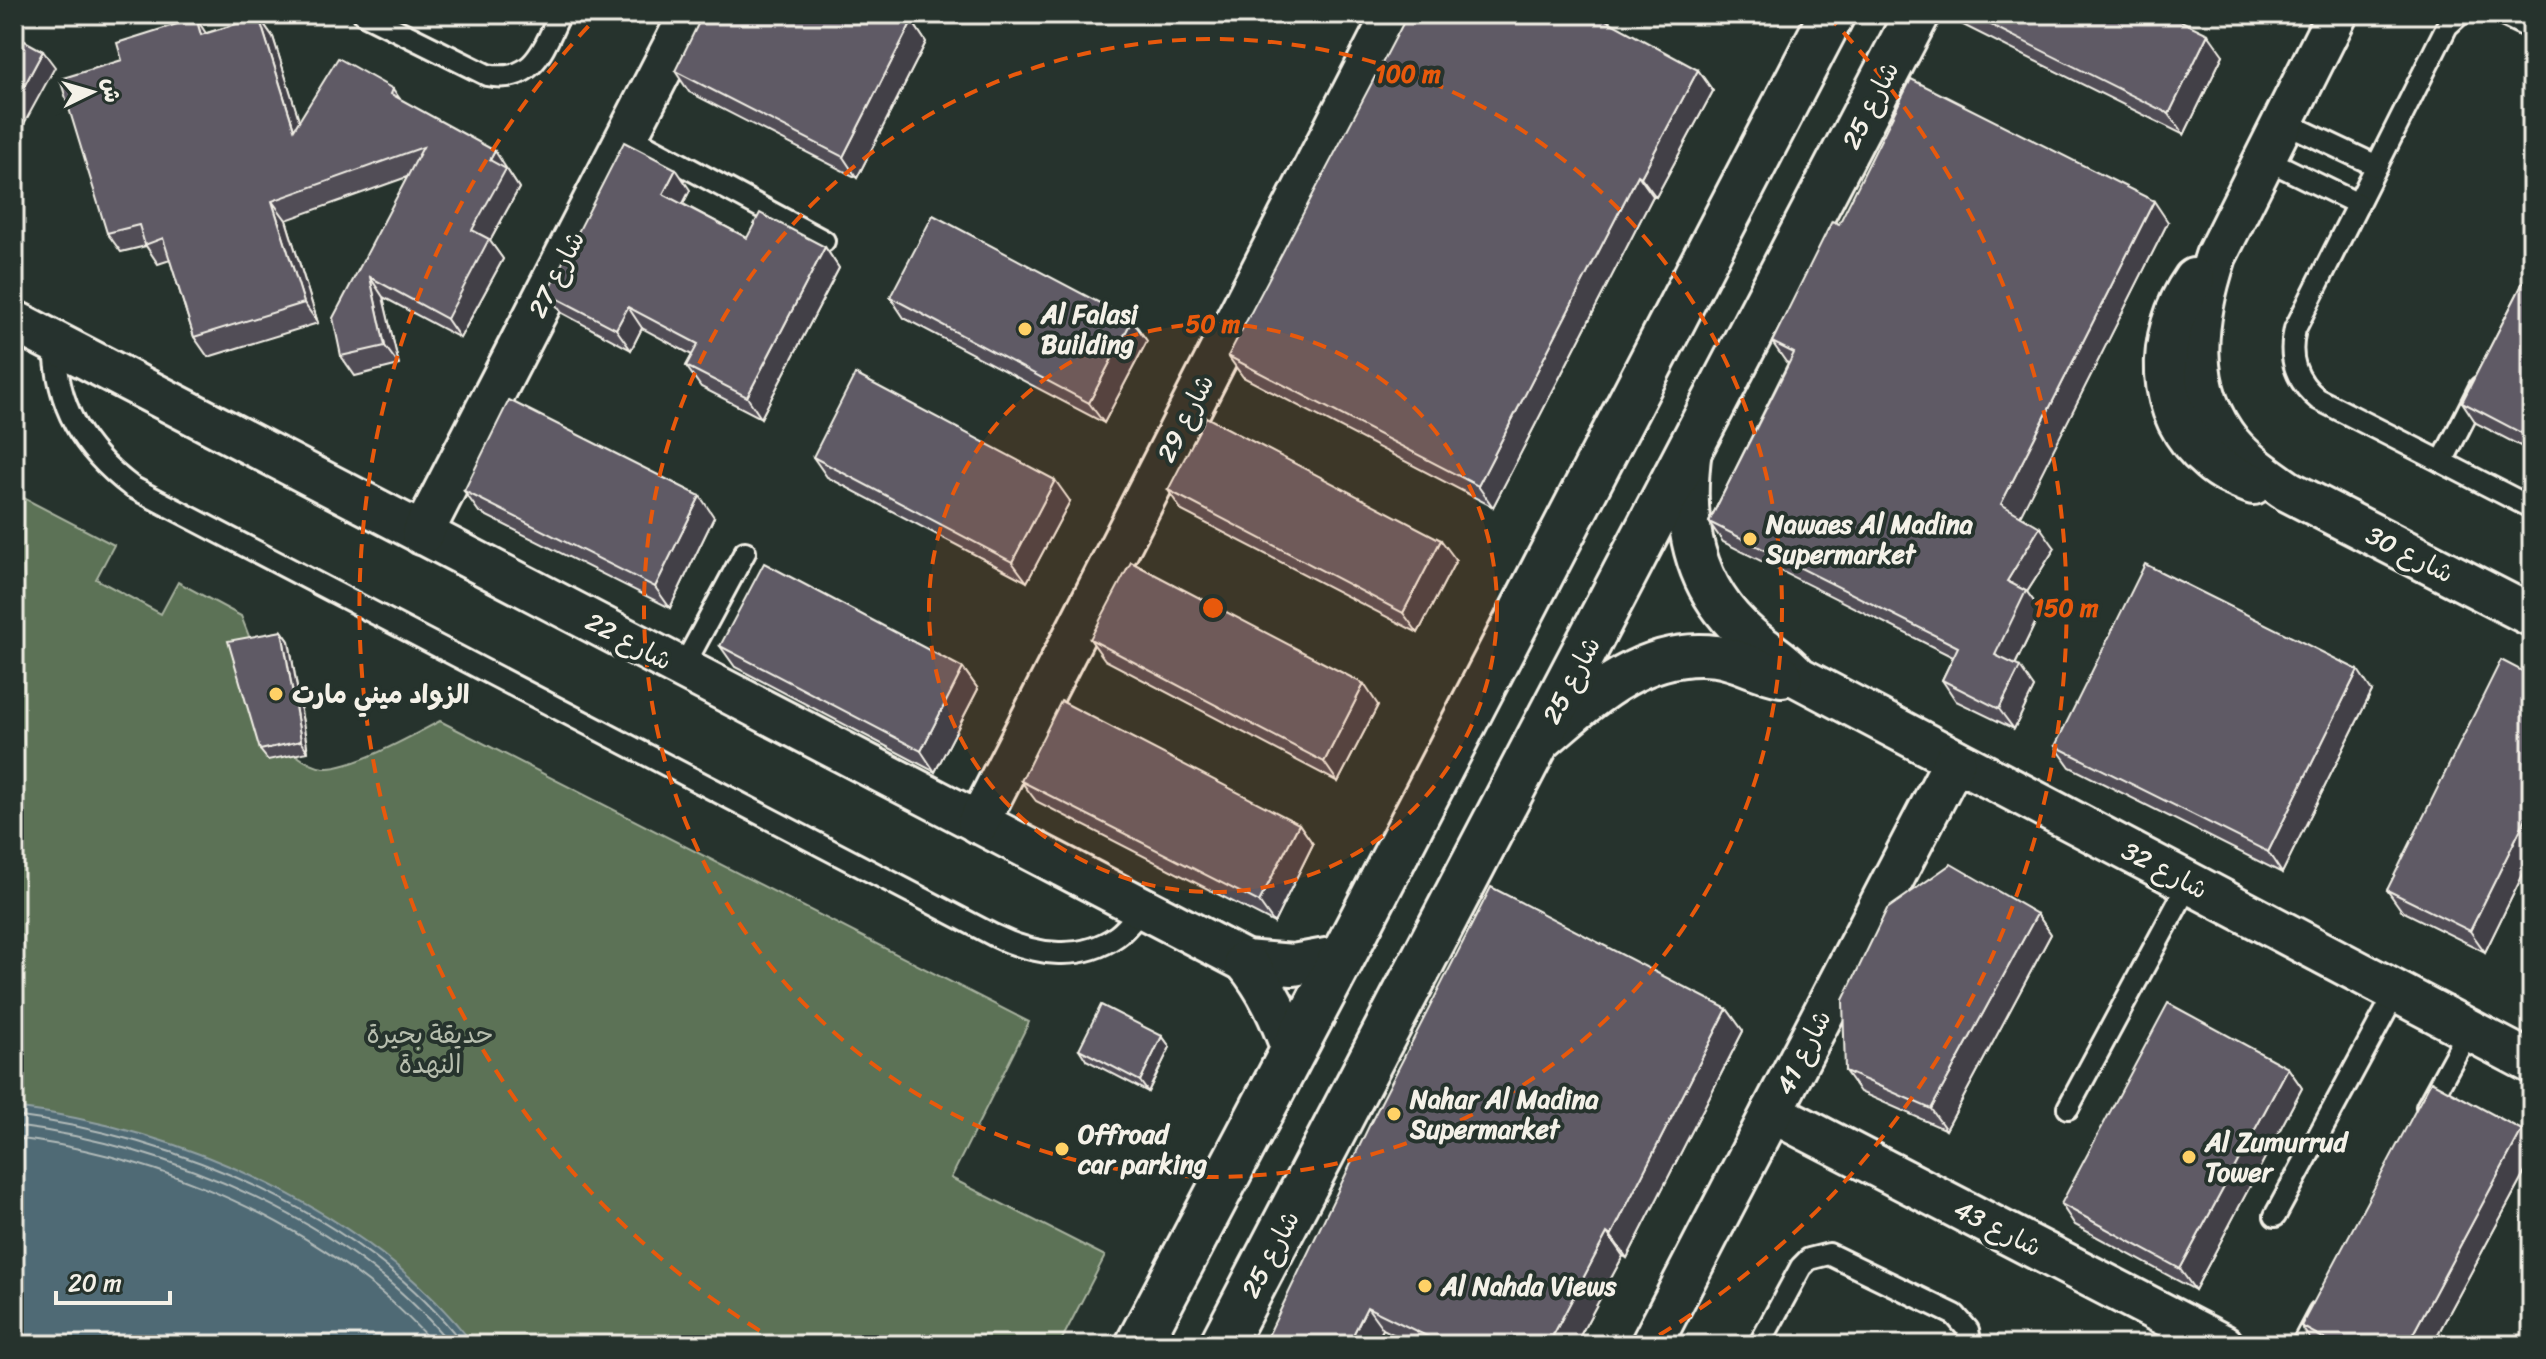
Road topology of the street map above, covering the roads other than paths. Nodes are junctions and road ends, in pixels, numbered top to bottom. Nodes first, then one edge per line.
1 (364, 14) edge
2 (560, 14) edge
3 (690, 14) edge
4 (1393, 14) edge
5 (1832, 14) edge
6 (1917, 14) edge
7 (2337, 14) edge
8 (2460, 14) edge
9 (2501, 14) edge
10 (2532, 29) edge
11 (2282, 121) junction
12 (627, 135) junction
13 (2264, 158) junction
14 (2377, 166) junction
15 (2358, 204) junction
16 (824, 241) dead end
17 (14, 321) edge
18 (55, 342) junction
19 (2491, 366) edge
20 (1691, 449) junction
21 (2442, 462) junction
22 (2532, 508) edge
23 (422, 534) junction
24 (745, 552) dead end
25 (2532, 616) edge
26 (682, 669) junction
27 (1798, 677) junction
28 (1537, 744) junction
29 (1955, 760) junction
30 (978, 823) junction
31 (2189, 883) junction
32 (1143, 908) junction
33 (1343, 956) junction
34 (1245, 961) junction
35 (2396, 992) junction
36 (2469, 1030) junction
37 (1293, 1053) junction
38 (2532, 1063) edge
39 (2068, 1108) dead end
40 (1772, 1112) junction
41 (2416, 1128) edge
42 (2275, 1216) dead end
43 (2330, 1291) edge
44 (1138, 1345) edge
45 (1222, 1345) edge
46 (1651, 1345) edge
47 (1759, 1345) edge
48 (1971, 1345) edge
49 (2223, 1345) edge
50 (2302, 1345) edge

1 - 2 lane
3 - 12 street, شارع 27
4 - 30 street, شارع 29
5 - 33 street
6 - 20 street, شارع 25
7 - 11 street, شارع 30
8 - 14 lane
9 - 10 lane
11 - 13 street, شارع 30
11 - 14 lane
12 - 16 lane
12 - 23 street, شارع 27
13 - 15 lane
13 - 25 street, شارع 30
14 - 15 lane
15 - 21 lane
17 - 18 street, شارع 22
18 - 23 street, شارع 22
18 - 32 lane
19 - 21 lane
20 - 27 street, شارع 32
20 - 28 street, شارع 25
21 - 22 lane
23 - 26 street, شارع 22
24 - 26 lane
26 - 30 street, شارع 22
27 - 28 street, شارع 32
27 - 29 street, شارع 32
28 - 45 street, شارع 25
29 - 31 street, شارع 32
29 - 40 street, شارع 41
30 - 32 street, شارع 22
31 - 35 street, شارع 32
31 - 39 lane
32 - 34 street, شارع 22
33 - 34 street, شارع 22
33 - 37 street
34 - 37 street, شارع 22
35 - 36 street, شارع 32
35 - 42 lane
36 - 38 street, شارع 32
36 - 41 lane
37 - 44 street
40 - 46 street, شارع 41
40 - 49 street, شارع 43
43 - 50 lane
47 - 48 lane

